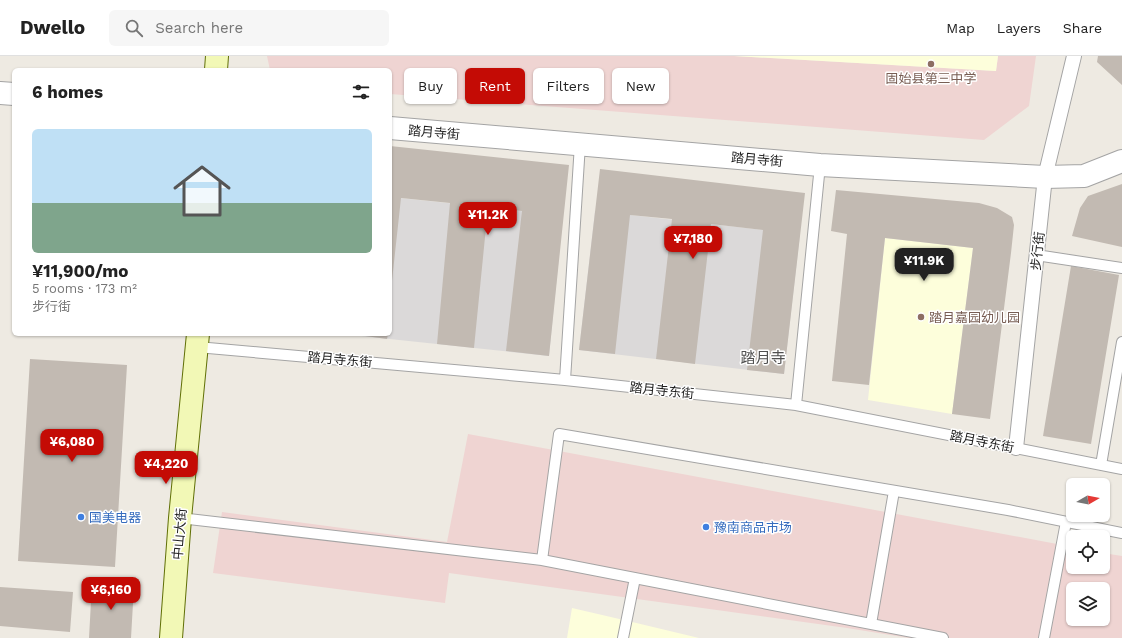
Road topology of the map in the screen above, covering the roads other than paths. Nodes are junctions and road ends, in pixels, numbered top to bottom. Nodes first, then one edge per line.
1 (217, 56) edge
2 (1074, 56) edge
3 (216, 68) edge
4 (0, 93) edge
5 (12, 94) edge
6 (392, 128) edge
7 (580, 144) junction
8 (1122, 161) edge
9 (820, 164) junction
10 (1045, 177) junction
11 (1036, 255) junction
12 (1122, 268) edge
13 (198, 340) edge
14 (1122, 342) edge
15 (565, 380) junction
16 (796, 405) junction
17 (1016, 448) junction
18 (1101, 465) junction
19 (1122, 469) edge
20 (894, 491) junction
21 (180, 518) junction
22 (1066, 522) junction
23 (1122, 533) edge
24 (542, 560) junction
25 (635, 578) junction
26 (871, 624) junction
27 (171, 638) edge
28 (623, 638) edge
29 (943, 638) edge
30 (1044, 638) edge

1 - 3 main road
2 - 10 street, 步行街
4 - 5 street
6 - 7 street, 踏月寺街
7 - 9 street, 踏月寺街
7 - 15 lane
8 - 10 street, 踏月寺街
9 - 10 street, 踏月寺街
9 - 16 lane
10 - 11 street, 步行街
11 - 12 lane
11 - 17 street, 步行街
13 - 15 lane, 踏月寺东街
13 - 21 main road, 中山大街
14 - 18 lane
15 - 16 lane, 踏月寺东街
16 - 17 lane, 踏月寺东街
17 - 18 lane, 踏月寺东街
18 - 19 lane, 踏月寺东街
20 - 22 lane
20 - 24 lane
20 - 26 lane
21 - 24 lane
21 - 27 main road, 中山大街
22 - 23 lane
22 - 30 lane
24 - 25 lane
25 - 26 lane
25 - 28 lane
26 - 29 lane

